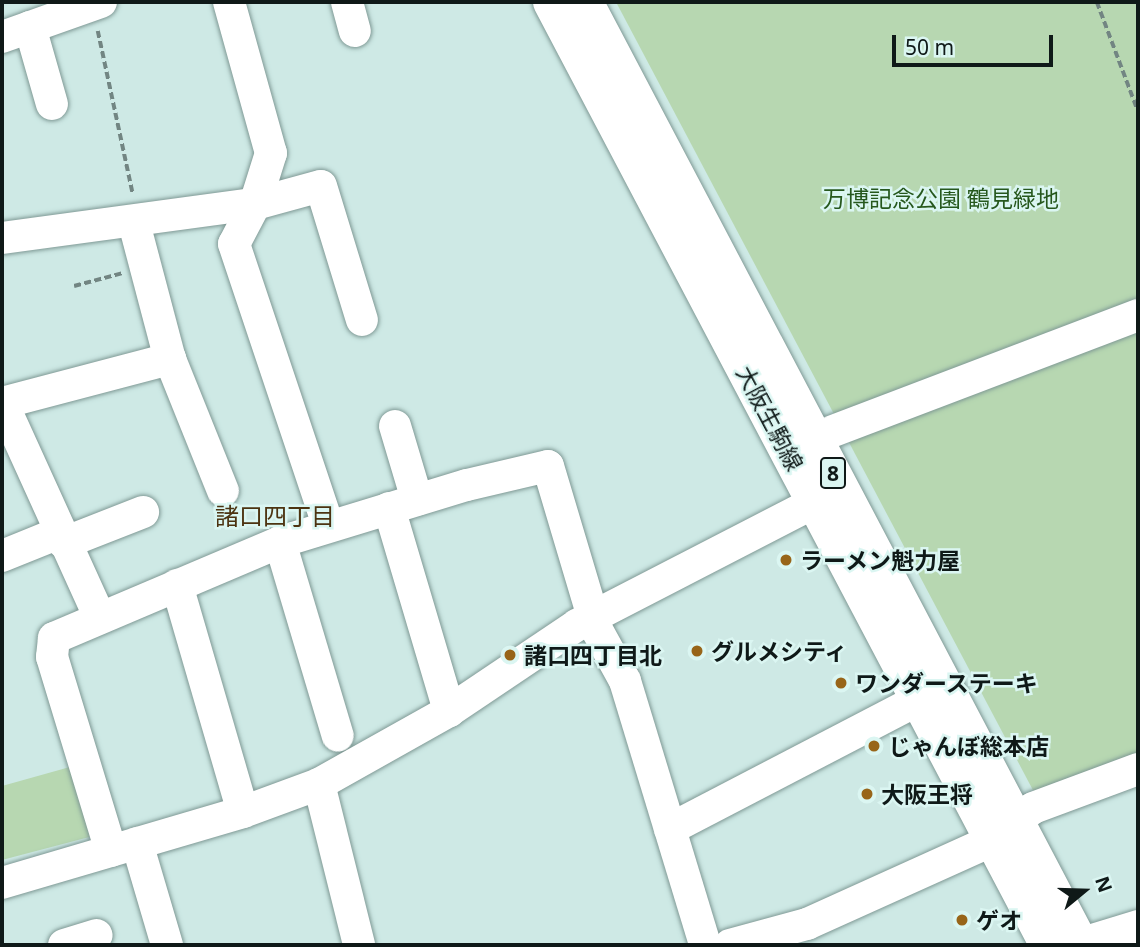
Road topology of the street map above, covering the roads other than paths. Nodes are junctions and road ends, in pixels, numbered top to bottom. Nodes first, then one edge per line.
1 (229, 2) edge
2 (552, 2) edge
3 (584, 2) edge
4 (97, 3) edge
5 (59, 9) edge
6 (16, 32) edge
7 (52, 104) dead end
8 (255, 204) junction
9 (134, 223) junction
10 (2, 238) edge
11 (1138, 315) edge
12 (362, 320) dead end
13 (170, 359) junction
14 (2, 403) edge
15 (395, 426) dead end
16 (833, 431) dead end
17 (11, 448) edge
18 (223, 491) dead end
19 (827, 495) junction
20 (403, 504) junction
21 (143, 512) dead end
22 (328, 526) junction
23 (62, 538) junction
24 (280, 542) junction
25 (2, 556) edge
26 (177, 585) junction
27 (594, 616) junction
28 (100, 618) junction
29 (918, 700) junction
30 (449, 711) junction
31 (338, 736) dead end
32 (1137, 774) edge
33 (319, 784) junction
34 (243, 812) junction
35 (670, 829) junction
36 (1003, 829) junction
37 (124, 847) junction
38 (2, 883) edge
39 (1138, 926) edge
40 (812, 934) edge
41 (97, 935) dead end
42 (64, 945) edge
43 (167, 945) edge
44 (359, 945) edge
45 (705, 945) edge
46 (730, 945) edge
47 (1070, 945) edge

1 - 8 street
2 - 19 main road, 大阪生駒線 / 8
3 - 19 main road, 大阪生駒線 / 8
4 - 5 street
5 - 6 street
6 - 7 street
8 - 9 street
8 - 12 street
8 - 22 street
9 - 10 street
9 - 13 street
11 - 16 street
13 - 14 street
13 - 18 street
14 - 17 street
15 - 20 street
17 - 23 street
19 - 27 street
19 - 29 main road, 大阪生駒線 / 8
19 - 36 main road, 大阪生駒線 / 8
20 - 22 street
20 - 27 street
20 - 30 street
21 - 23 street
22 - 24 street
23 - 25 street
23 - 28 street
24 - 26 street
24 - 31 street
26 - 28 street
26 - 34 street
27 - 30 street
27 - 35 street
28 - 37 street
29 - 35 street
29 - 36 main road, 大阪生駒線 / 8
30 - 33 street
32 - 36 street
33 - 34 street
33 - 44 street
34 - 37 street
35 - 45 street
36 - 40 street
36 - 47 main road, 大阪生駒線 / 8
37 - 38 street
37 - 43 street
39 - 47 street
40 - 46 street
41 - 42 street

